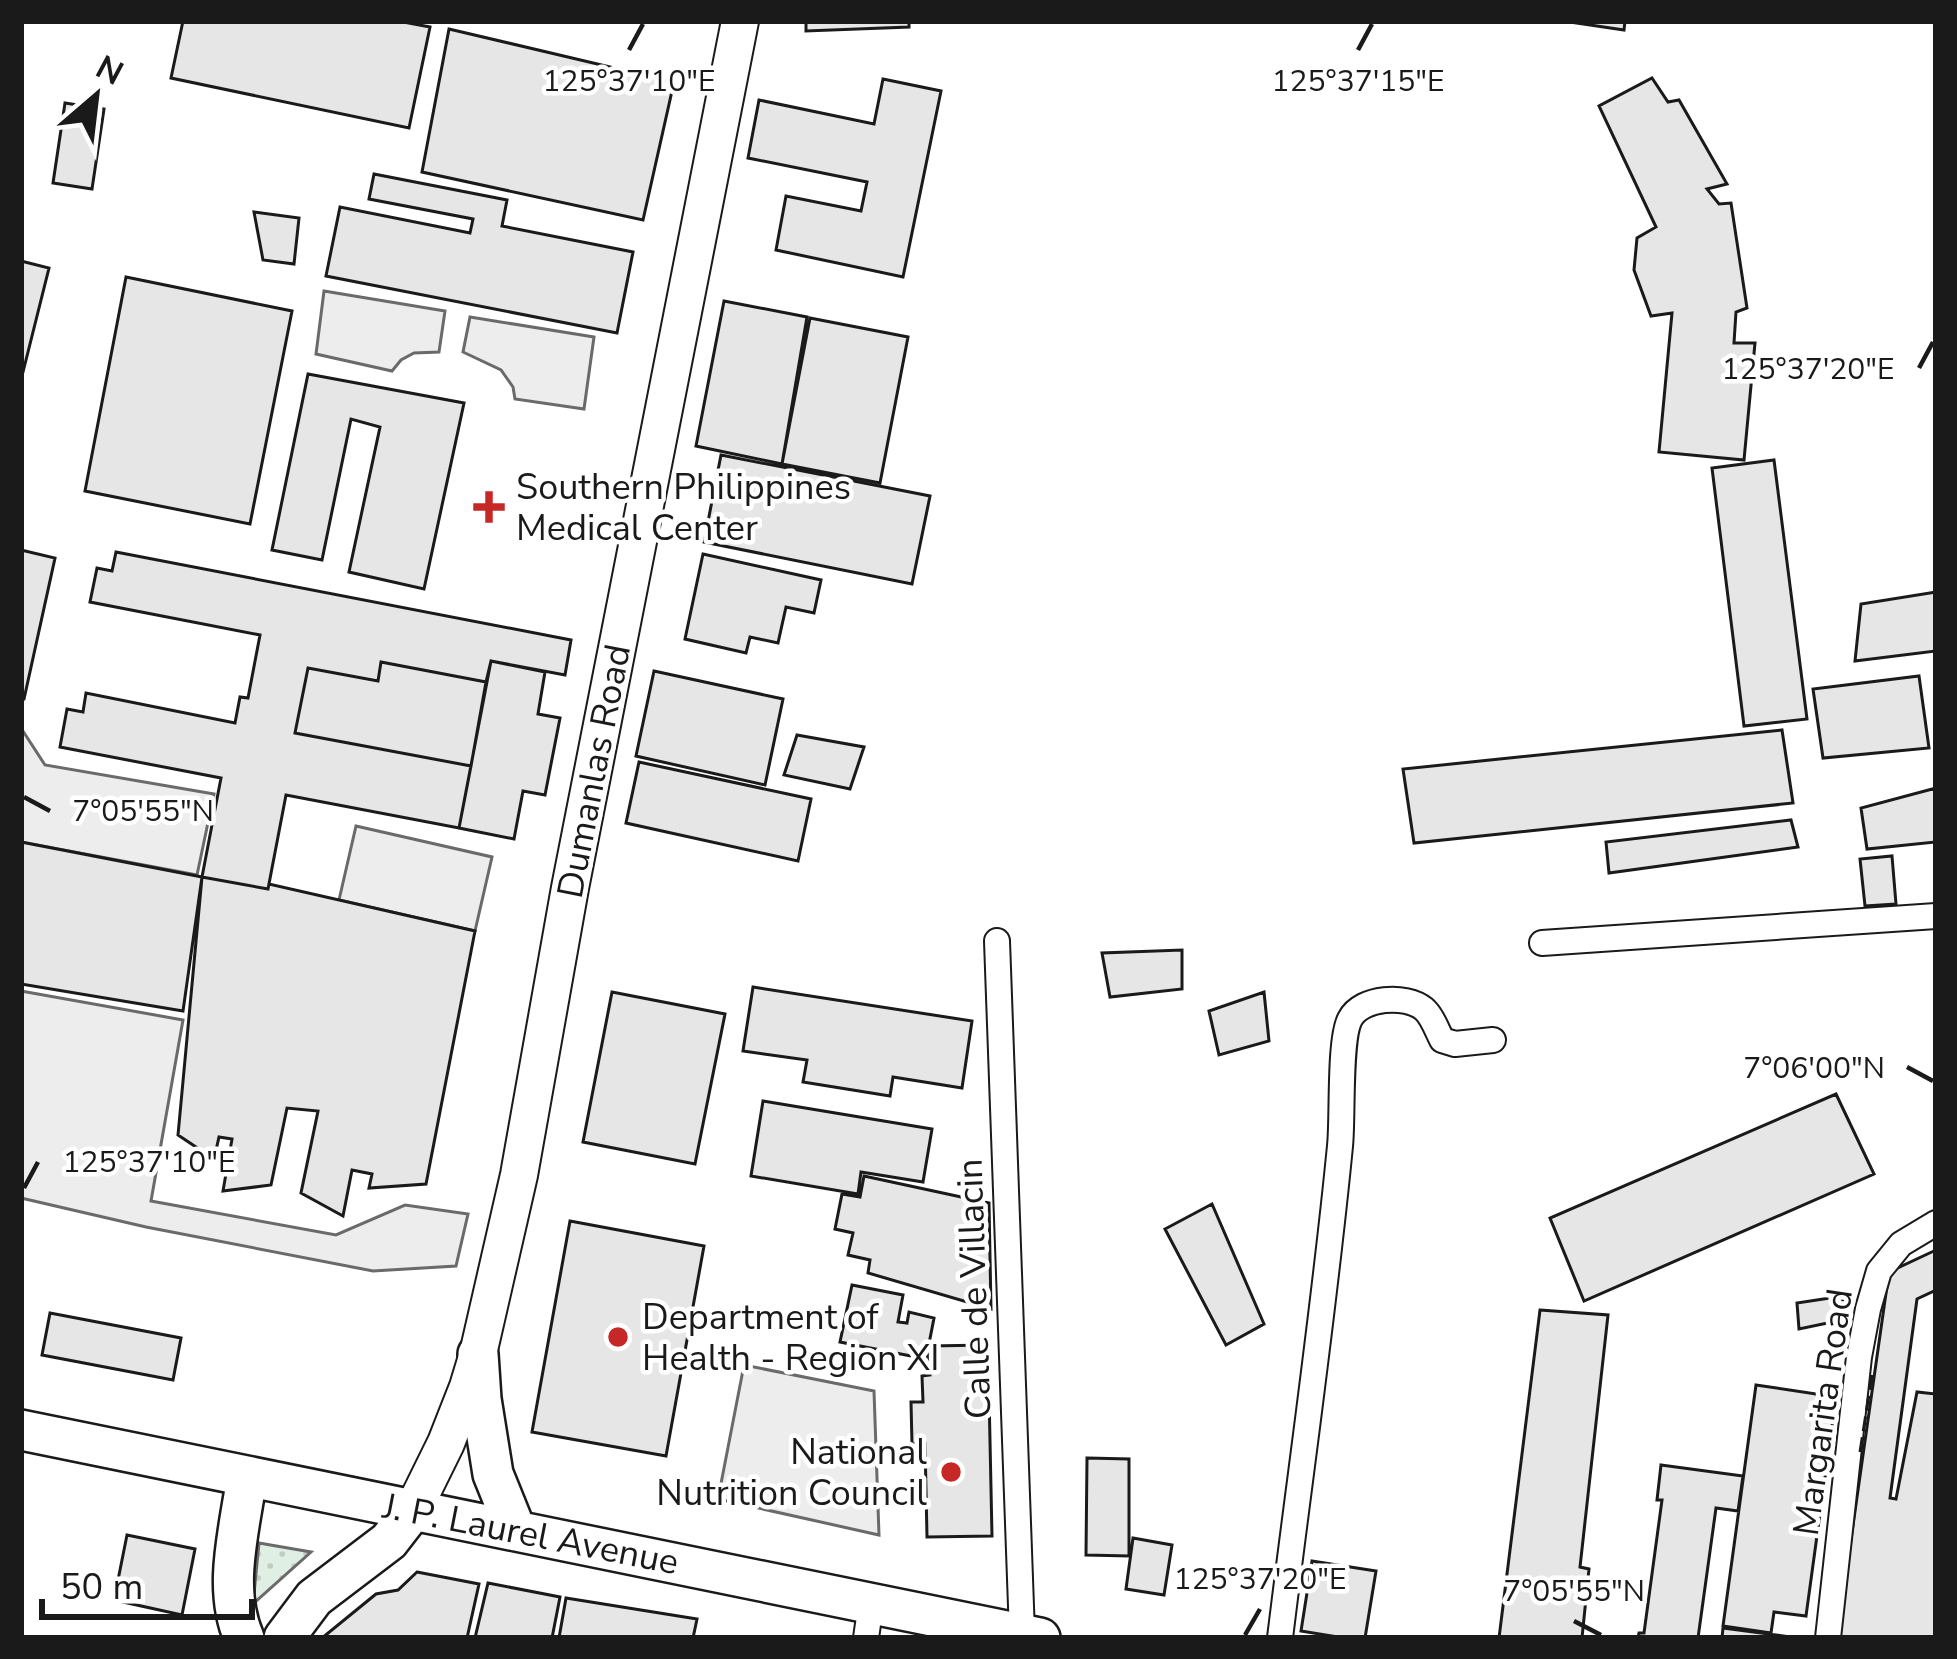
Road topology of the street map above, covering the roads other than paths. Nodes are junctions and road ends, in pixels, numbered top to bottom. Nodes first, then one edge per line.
1 (740, 21) edge
2 (1936, 916) edge
3 (997, 941) dead end
4 (1542, 944) dead end
5 (1493, 1040) dead end
6 (1936, 1222) edge
7 (478, 1354) junction
8 (21, 1430) edge
9 (247, 1476) junction
10 (413, 1510) junction
11 (516, 1531) junction
12 (869, 1621) edge
13 (1031, 1636) edge
14 (244, 1638) edge
15 (284, 1638) edge
16 (1280, 1638) edge
17 (1828, 1638) edge

1 - 7 main road, Dumanlas Road
2 - 4 street
3 - 13 street, Calle de Villacin
5 - 16 street
6 - 17 street, Margarita Road
7 - 10 main road, Dumanlas Road
7 - 11 main road
8 - 9 main road, J. P. Laurel Avenue
9 - 10 main road, J. P. Laurel Avenue
9 - 14 main road
10 - 11 main road, J. P. Laurel Avenue
10 - 15 main road
11 - 12 main road, J. P. Laurel Avenue
12 - 13 main road, J. P. Laurel Avenue

